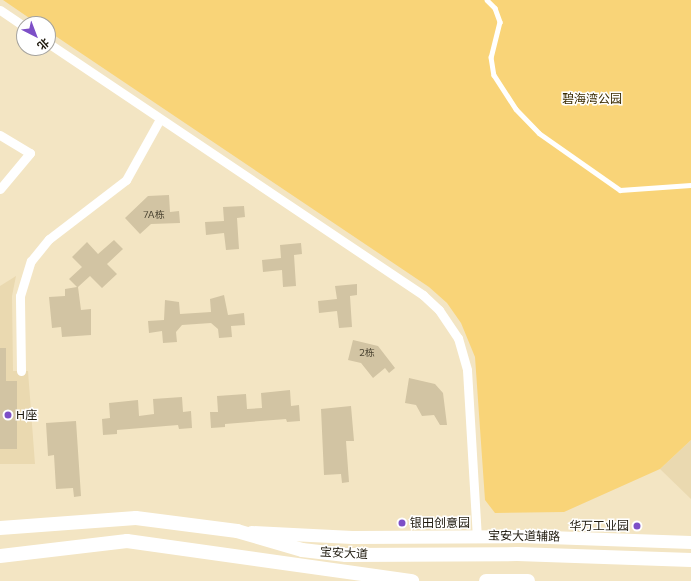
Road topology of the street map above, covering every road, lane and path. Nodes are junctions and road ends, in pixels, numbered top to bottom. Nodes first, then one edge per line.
1 (487, 0) edge
2 (0, 10) edge
3 (16, 21) edge
4 (56, 48) edge
5 (160, 119) junction
6 (0, 135) edge
7 (691, 185) edge
8 (0, 189) edge
9 (21, 371) dead end
10 (0, 528) edge
11 (237, 531) junction
12 (477, 536) junction
13 (691, 542) edge
14 (0, 556) edge
15 (691, 560) edge
16 (341, 573) junction
17 (368, 581) edge
18 (412, 581) edge
19 (486, 581) edge
20 (528, 581) edge

1 - 7 lane
2 - 3 street
4 - 5 street
5 - 9 street
5 - 12 street
6 - 8 street
10 - 11 main road, 宝安大道
11 - 12 main road, 宝安大道辅路
11 - 15 main road, 宝安大道
12 - 13 main road, 宝安大道辅路
14 - 16 main road, 宝安大道
16 - 17 main road
16 - 18 main road, 宝安大道
19 - 20 main road

